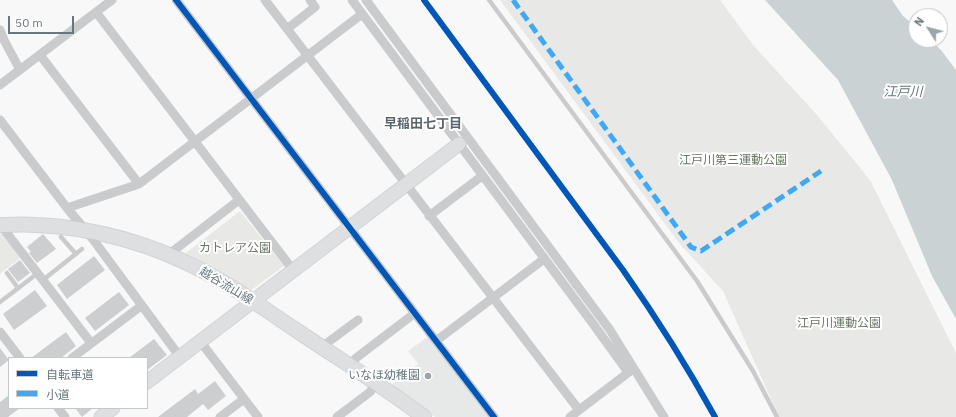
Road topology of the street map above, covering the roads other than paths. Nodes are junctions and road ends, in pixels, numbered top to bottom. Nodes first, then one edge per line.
1 (112, 0) edge
2 (176, 0) edge
3 (265, 0) edge
4 (310, 0) edge
5 (352, 0) edge
6 (366, 0) edge
7 (489, 0) edge
8 (96, 12) junction
9 (362, 14) junction
10 (287, 28) junction
11 (0, 30) edge
12 (40, 55) junction
13 (308, 56) junction
14 (20, 70) junction
15 (0, 85) edge
16 (251, 99) junction
17 (0, 120) edge
18 (195, 141) junction
19 (459, 144) junction
20 (482, 176) junction
21 (139, 184) junction
22 (406, 184) junction
23 (239, 200) junction
24 (66, 208) junction
25 (430, 216) junction
26 (2, 225) edge
27 (349, 227) junction
28 (85, 230) junction
29 (61, 237) dead end
30 (82, 249) dead end
31 (76, 254) junction
32 (168, 255) junction
33 (544, 258) junction
34 (293, 270) junction
35 (7, 273) dead end
36 (40, 277) junction
37 (18, 288) junction
38 (493, 298) junction
39 (1, 300) edge
40 (252, 301) junction
41 (141, 306) junction
42 (415, 313) junction
43 (358, 320) dead end
44 (0, 332) edge
45 (200, 341) junction
46 (436, 341) junction
47 (91, 343) junction
48 (324, 348) junction
49 (180, 356) junction
50 (19, 357) edge
51 (73, 357) edge
52 (350, 366) junction
53 (631, 370) junction
54 (148, 381) edge
55 (376, 383) junction
56 (244, 399) junction
57 (59, 409) edge
58 (112, 409) edge
59 (579, 410) junction
60 (65, 417) edge
61 (101, 417) edge
62 (220, 417) edge
63 (258, 417) edge
64 (338, 417) edge
65 (424, 417) edge
66 (494, 417) edge
67 (570, 417) edge
68 (664, 417) edge
69 (777, 417) edge

1 - 8 street
2 - 16 street
3 - 10 street
4 - 10 street
5 - 9 street
6 - 53 street
7 - 69 lane
8 - 12 street
8 - 18 street
9 - 13 street
9 - 19 street
10 - 13 street
11 - 14 street
12 - 14 street
12 - 21 street
13 - 16 street
13 - 22 street
14 - 15 street
16 - 18 street
16 - 27 street
17 - 24 street
18 - 21 street
18 - 23 street
19 - 20 street
19 - 22 street
20 - 25 street
20 - 33 street
21 - 24 street
22 - 25 street
22 - 27 street
23 - 32 street
23 - 34 street
24 - 28 street
25 - 38 street
26 - 28 main road, 越谷流山線
26 - 36 street
27 - 34 street
27 - 42 street
28 - 32 main road, 越谷流山線
28 - 41 street
29 - 31 lane
30 - 31 lane
31 - 36 lane
32 - 40 main road, 越谷流山線
33 - 38 street
33 - 53 street
34 - 40 street
35 - 37 lane
36 - 37 lane
36 - 47 street
37 - 39 lane
38 - 46 street
38 - 59 street
40 - 45 street
40 - 48 main road, 越谷流山線
41 - 47 street
41 - 49 street
42 - 46 street
42 - 52 street
43 - 48 street
44 - 50 street
45 - 49 street
45 - 56 street
46 - 66 street
47 - 51 street
48 - 52 main road, 越谷流山線
49 - 54 street
52 - 55 main road, 越谷流山線
53 - 59 street
53 - 68 street
55 - 64 street
55 - 65 main road, 越谷流山線
56 - 62 street
56 - 63 street
57 - 60 street
58 - 61 street
59 - 67 street

